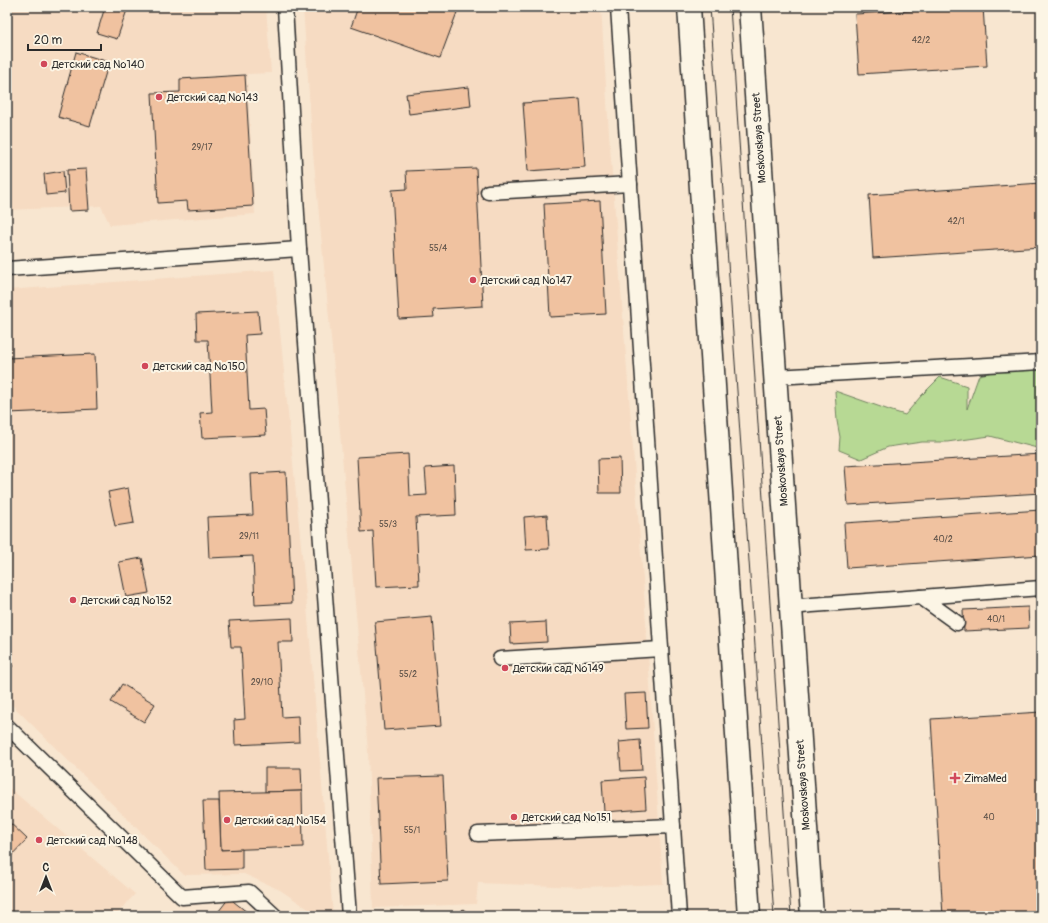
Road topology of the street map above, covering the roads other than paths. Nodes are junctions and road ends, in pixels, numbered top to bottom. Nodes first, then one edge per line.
1 (285, 7) edge
2 (618, 7) edge
3 (689, 7) edge
4 (750, 7) edge
5 (630, 184) junction
6 (488, 192) dead end
7 (299, 249) junction
8 (7, 269) edge
9 (1041, 362) edge
10 (775, 378) junction
11 (1041, 588) edge
12 (922, 597) junction
13 (791, 607) junction
14 (957, 623) dead end
15 (661, 649) junction
16 (500, 658) dead end
17 (7, 726) edge
18 (673, 826) junction
19 (478, 834) dead end
20 (275, 916) edge
21 (349, 916) edge
22 (679, 916) edge
23 (749, 916) edge
24 (812, 916) edge

1 - 7 lane
2 - 5 lane
3 - 23 street
4 - 10 street, Moskovskaya Street
5 - 6 lane
5 - 15 lane
7 - 8 lane
7 - 21 lane
9 - 10 lane
10 - 13 street, Moskovskaya Street
11 - 12 lane
12 - 13 lane
12 - 14 lane
13 - 24 street, Moskovskaya Street
15 - 16 lane
15 - 18 lane
17 - 20 lane
18 - 19 lane
18 - 22 lane

